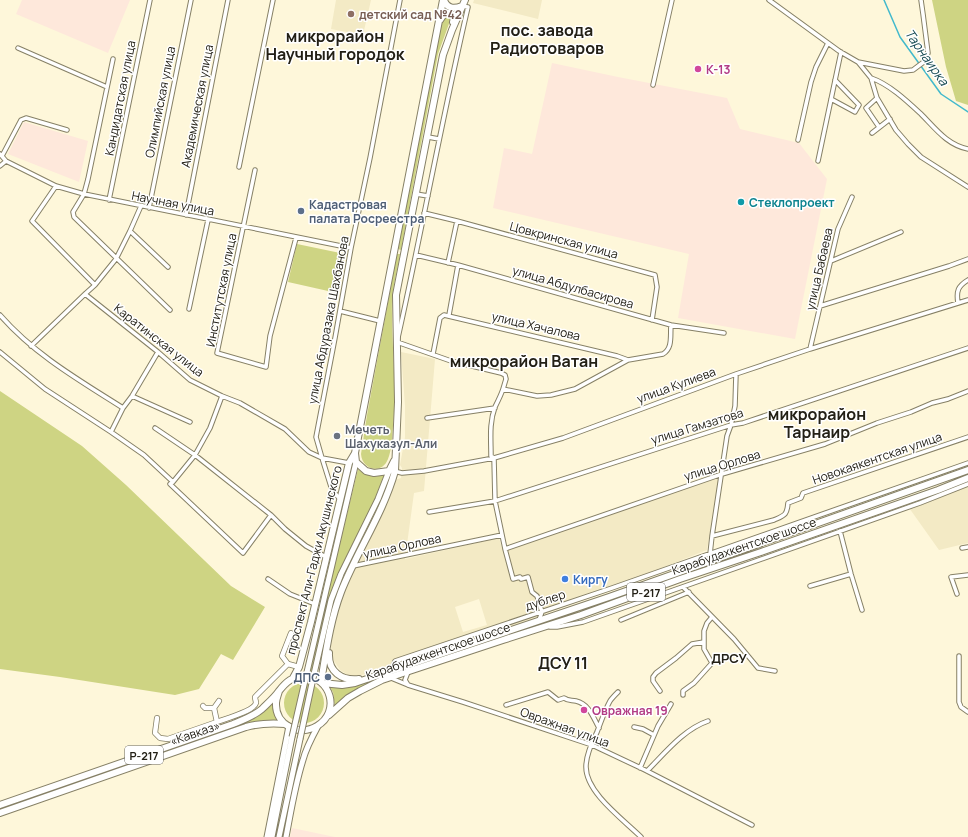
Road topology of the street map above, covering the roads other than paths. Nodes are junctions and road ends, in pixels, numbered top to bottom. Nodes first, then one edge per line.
1 (150, 0) edge
2 (191, 0) edge
3 (228, 0) edge
4 (273, 0) edge
5 (400, 0) edge
6 (443, 0) edge
7 (465, 0) edge
8 (672, 0) edge
9 (769, 0) edge
10 (920, 0) edge
11 (462, 6) junction
12 (438, 25) junction
13 (452, 30) junction
14 (828, 43) junction
15 (18, 48) dead end
16 (841, 52) junction
17 (113, 59) dead end
18 (858, 62) junction
19 (871, 78) junction
20 (835, 80) junction
21 (653, 85) dead end
22 (107, 87) junction
23 (877, 98) junction
24 (831, 99) junction
25 (890, 119) junction
26 (879, 127) junction
27 (67, 130) dead end
28 (872, 133) dead end
29 (428, 137) junction
30 (439, 139) junction
31 (798, 140) dead end
32 (968, 148) edge
33 (1, 155) edge
34 (6, 161) junction
35 (818, 161) dead end
36 (0, 166) edge
37 (239, 167) dead end
38 (255, 170) dead end
39 (56, 186) junction
40 (968, 187) edge
41 (84, 194) junction
42 (416, 194) junction
43 (428, 196) junction
44 (852, 197) dead end
45 (109, 200) junction
46 (141, 206) junction
47 (149, 208) junction
48 (424, 213) junction
49 (186, 216) junction
50 (208, 220) junction
51 (457, 221) junction
52 (243, 227) junction
53 (130, 231) junction
54 (901, 232) dead end
55 (296, 238) junction
56 (351, 248) junction
57 (393, 253) junction
58 (404, 255) junction
59 (416, 255) junction
60 (116, 259) junction
61 (968, 259) edge
62 (831, 261) junction
63 (448, 263) junction
64 (458, 265) junction
65 (168, 267) dead end
66 (968, 280) edge
67 (95, 285) junction
68 (85, 294) junction
69 (968, 300) edge
70 (958, 303) junction
71 (820, 306) junction
72 (189, 309) dead end
73 (170, 310) dead end
74 (340, 311) junction
75 (0, 315) edge
76 (449, 315) junction
77 (652, 320) junction
78 (380, 321) junction
79 (670, 325) junction
80 (724, 333) dead end
81 (398, 342) junction
82 (31, 346) junction
83 (810, 348) junction
84 (968, 348) edge
85 (0, 352) edge
86 (158, 352) junction
87 (433, 354) junction
88 (628, 360) junction
89 (736, 374) junction
90 (503, 389) junction
91 (968, 391) edge
92 (132, 396) junction
93 (222, 396) junction
94 (123, 408) junction
95 (495, 408) junction
96 (427, 418) dead end
97 (190, 422) dead end
98 (731, 425) junction
99 (155, 428) dead end
100 (111, 432) junction
101 (968, 437) edge
102 (355, 453) junction
103 (195, 455) junction
104 (322, 458) junction
105 (494, 458) junction
106 (356, 462) junction
107 (349, 463) junction
108 (968, 463) edge
109 (968, 470) edge
110 (392, 471) junction
111 (722, 474) junction
112 (968, 478) edge
113 (173, 482) junction
114 (968, 484) edge
115 (340, 499) junction
116 (495, 501) junction
117 (429, 512) dead end
118 (271, 515) junction
119 (840, 531) junction
120 (502, 534) junction
121 (712, 536) junction
122 (968, 547) edge
123 (962, 548) dead end
124 (505, 549) junction
125 (710, 554) junction
126 (326, 557) junction
127 (353, 566) junction
128 (851, 574) junction
129 (968, 575) edge
130 (268, 579) dead end
131 (810, 586) dead end
132 (683, 587) junction
133 (689, 592) junction
134 (957, 594) dead end
135 (315, 604) junction
136 (862, 610) dead end
137 (542, 612) junction
138 (712, 617) junction
139 (622, 620) dead end
140 (538, 622) junction
141 (543, 627) junction
142 (291, 633) dead end
143 (329, 635) junction
144 (704, 642) junction
145 (959, 656) dead end
146 (288, 664) junction
147 (298, 667) junction
148 (392, 670) junction
149 (775, 671) dead end
150 (408, 672) junction
151 (373, 677) junction
152 (293, 678) junction
153 (391, 678) junction
154 (321, 683) junction
155 (408, 685) junction
156 (279, 691) junction
157 (660, 691) dead end
158 (618, 692) dead end
159 (683, 695) dead end
160 (219, 700) dead end
161 (671, 704) dead end
162 (506, 705) dead end
163 (203, 706) dead end
164 (214, 708) junction
165 (968, 712) edge
166 (329, 715) junction
167 (157, 718) dead end
168 (708, 721) dead end
169 (217, 722) junction
170 (287, 725) junction
171 (318, 726) junction
172 (634, 727) dead end
173 (599, 728) junction
174 (654, 735) junction
175 (592, 743) junction
176 (640, 768) junction
177 (648, 771) junction
178 (0, 805) edge
179 (0, 813) edge
180 (752, 825) dead end
181 (267, 837) edge
182 (272, 837) edge
183 (279, 837) edge
184 (286, 837) edge
185 (641, 837) edge

1 - 45 street, Кандидатская улица
2 - 47 street, Олимпийская улица
3 - 49 street, Академическая улица
4 - 37 street
5 - 56 street, улица Абдуразака Шахбанова
6 - 11 highway
6 - 12 highway, проспект Али-Гаджи Акушинского
7 - 11 highway
8 - 21 street
9 - 14 street
10 - 18 street
11 - 13 highway
11 - 30 street
12 - 13 highway
12 - 57 highway, проспект Али-Гаджи Акушинского
13 - 29 highway
14 - 16 street
14 - 31 street
15 - 22 street
16 - 18 street
16 - 20 street
17 - 22 street
18 - 19 street
19 - 23 street
19 - 32 street
20 - 24 street
20 - 24 street
22 - 41 street
23 - 25 street
23 - 26 street
24 - 35 street
25 - 26 street
25 - 40 street
26 - 28 street
27 - 33 street
29 - 30 street
29 - 42 highway
30 - 43 street
33 - 34 street, Научная улица
34 - 36 street
34 - 39 street, Научная улица
38 - 52 street, Институтская улица
39 - 41 street, Научная улица
39 - 67 street
41 - 45 street, Научная улица
41 - 60 street
42 - 43 street
42 - 58 highway
43 - 48 street
44 - 62 street, улица Бабаева
45 - 46 street, Научная улица
46 - 47 street, Научная улица
46 - 53 street
47 - 49 street, Научная улица
48 - 51 street, Цовкринская улица
48 - 59 street
49 - 50 street, Научная улица
50 - 52 street, Научная улица
50 - 72 street
51 - 63 street
51 - 77 street, Цовкринская улица
52 - 55 street, Научная улица
52 - 55 street, Институтская улица
53 - 60 street
53 - 65 street
54 - 62 street
55 - 56 street, Научная улица
56 - 74 street, улица Абдуразака Шахбанова
57 - 58 highway
57 - 78 highway, проспект Али-Гаджи Акушинского
58 - 81 highway
59 - 63 street, улица Абдулбасирова
59 - 81 street
60 - 67 street
60 - 73 street
61 - 71 street
62 - 71 street, улица Бабаева
63 - 64 street, улица Абдулбасирова
64 - 76 street
64 - 77 street, улица Абдулбасирова
66 - 70 street
67 - 68 street
68 - 82 street
68 - 86 street, Каратинская улица
69 - 70 street, улица Кулиева
70 - 83 street, улица Кулиева
71 - 83 street, улица Бабаева
74 - 78 street
74 - 104 street, улица Абдуразака Шахбанова
75 - 82 street
76 - 87 street
76 - 88 street, улица Хачалова
77 - 79 street, улица Абдулбасирова
78 - 102 highway, проспект Али-Гаджи Акушинского
79 - 80 street, улица Абдулбасирова
79 - 88 street
81 - 87 street
81 - 110 highway
82 - 94 street
83 - 89 street, улица Кулиева
84 - 98 street, улица Гамзатова
85 - 100 street
86 - 92 street
86 - 93 street, Каратинская улица
87 - 90 street
88 - 90 street
89 - 98 street
89 - 105 street, улица Кулиева
90 - 95 street
91 - 111 street, улица Орлова
92 - 94 street
92 - 97 street
93 - 103 street
93 - 104 street, Каратинская улица
94 - 100 street
95 - 96 street
95 - 105 street
98 - 111 street
98 - 116 street, улица Гамзатова
99 - 103 street
100 - 113 street
101 - 121 street, Новокаякентская улица
102 - 106 highway
102 - 107 highway, проспект Али-Гаджи Акушинского
103 - 113 street
103 - 118 street
104 - 107 street, Каратинская улица
104 - 115 street, улица Абдуразака Шахбанова
105 - 110 street, улица Кулиева
105 - 116 street
106 - 110 highway
106 - 182 main road, bridge
107 - 115 highway, проспект Али-Гаджи Акушинского
108 - 125 street, дублер
109 - 140 highway, Карабудахкентское шоссе
110 - 127 highway
110 - 183 main road, bridge
111 - 121 street
111 - 124 street, улица Орлова
112 - 141 highway, Карабудахкентское шоссе / Р-217
113 - 118 street
114 - 119 street
115 - 126 highway, проспект Али-Гаджи Акушинского
116 - 117 street, улица Гамзатова
116 - 120 street
118 - 126 street
119 - 128 street
119 - 132 street
120 - 124 street
120 - 127 street, улица Орлова
121 - 125 street
122 - 123 street
124 - 137 street
125 - 137 street, дублер
126 - 135 highway, проспект Али-Гаджи Акушинского
127 - 143 highway
128 - 131 street
128 - 136 street
129 - 134 street
130 - 135 street
132 - 133 street
132 - 141 street
133 - 138 street
133 - 139 street
135 - 147 highway, проспект Али-Гаджи Акушинского
137 - 140 street
137 - 148 street, дублер
138 - 144 street
138 - 149 street
140 - 148 highway, Карабудахкентское шоссе
141 - 150 highway, Карабудахкентское шоссе / Р-217
142 - 146 street
143 - 151 highway
143 - 154 highway
144 - 157 street
144 - 159 street
145 - 165 street
146 - 147 street
146 - 169 street
147 - 152 highway, проспект Али-Гаджи Акушинского
148 - 151 highway, Карабудахкентское шоссе
150 - 153 highway, Карабудахкентское шоссе / Р-217
150 - 155 street
151 - 154 highway, Карабудахкентское шоссе
152 - 154 highway
152 - 156 highway, Р-217
153 - 155 street, Овражная улица
153 - 166 highway, Карабудахкентское шоссе / Р-217
154 - 166 highway
155 - 175 street, Овражная улица
156 - 170 highway
156 - 178 highway, Р-217
158 - 173 street
160 - 164 street
161 - 174 street
162 - 173 street
163 - 164 street
164 - 169 street
166 - 171 highway, Р-217
167 - 169 street
168 - 177 street
170 - 171 highway, Р-217
170 - 179 highway, «Кавказ» / Р-217
170 - 181 main road
171 - 184 main road
172 - 174 street
173 - 175 street
174 - 176 street
175 - 176 street, Овражная улица
175 - 185 street
176 - 177 street, Овражная улица
177 - 180 street, Овражная улица

